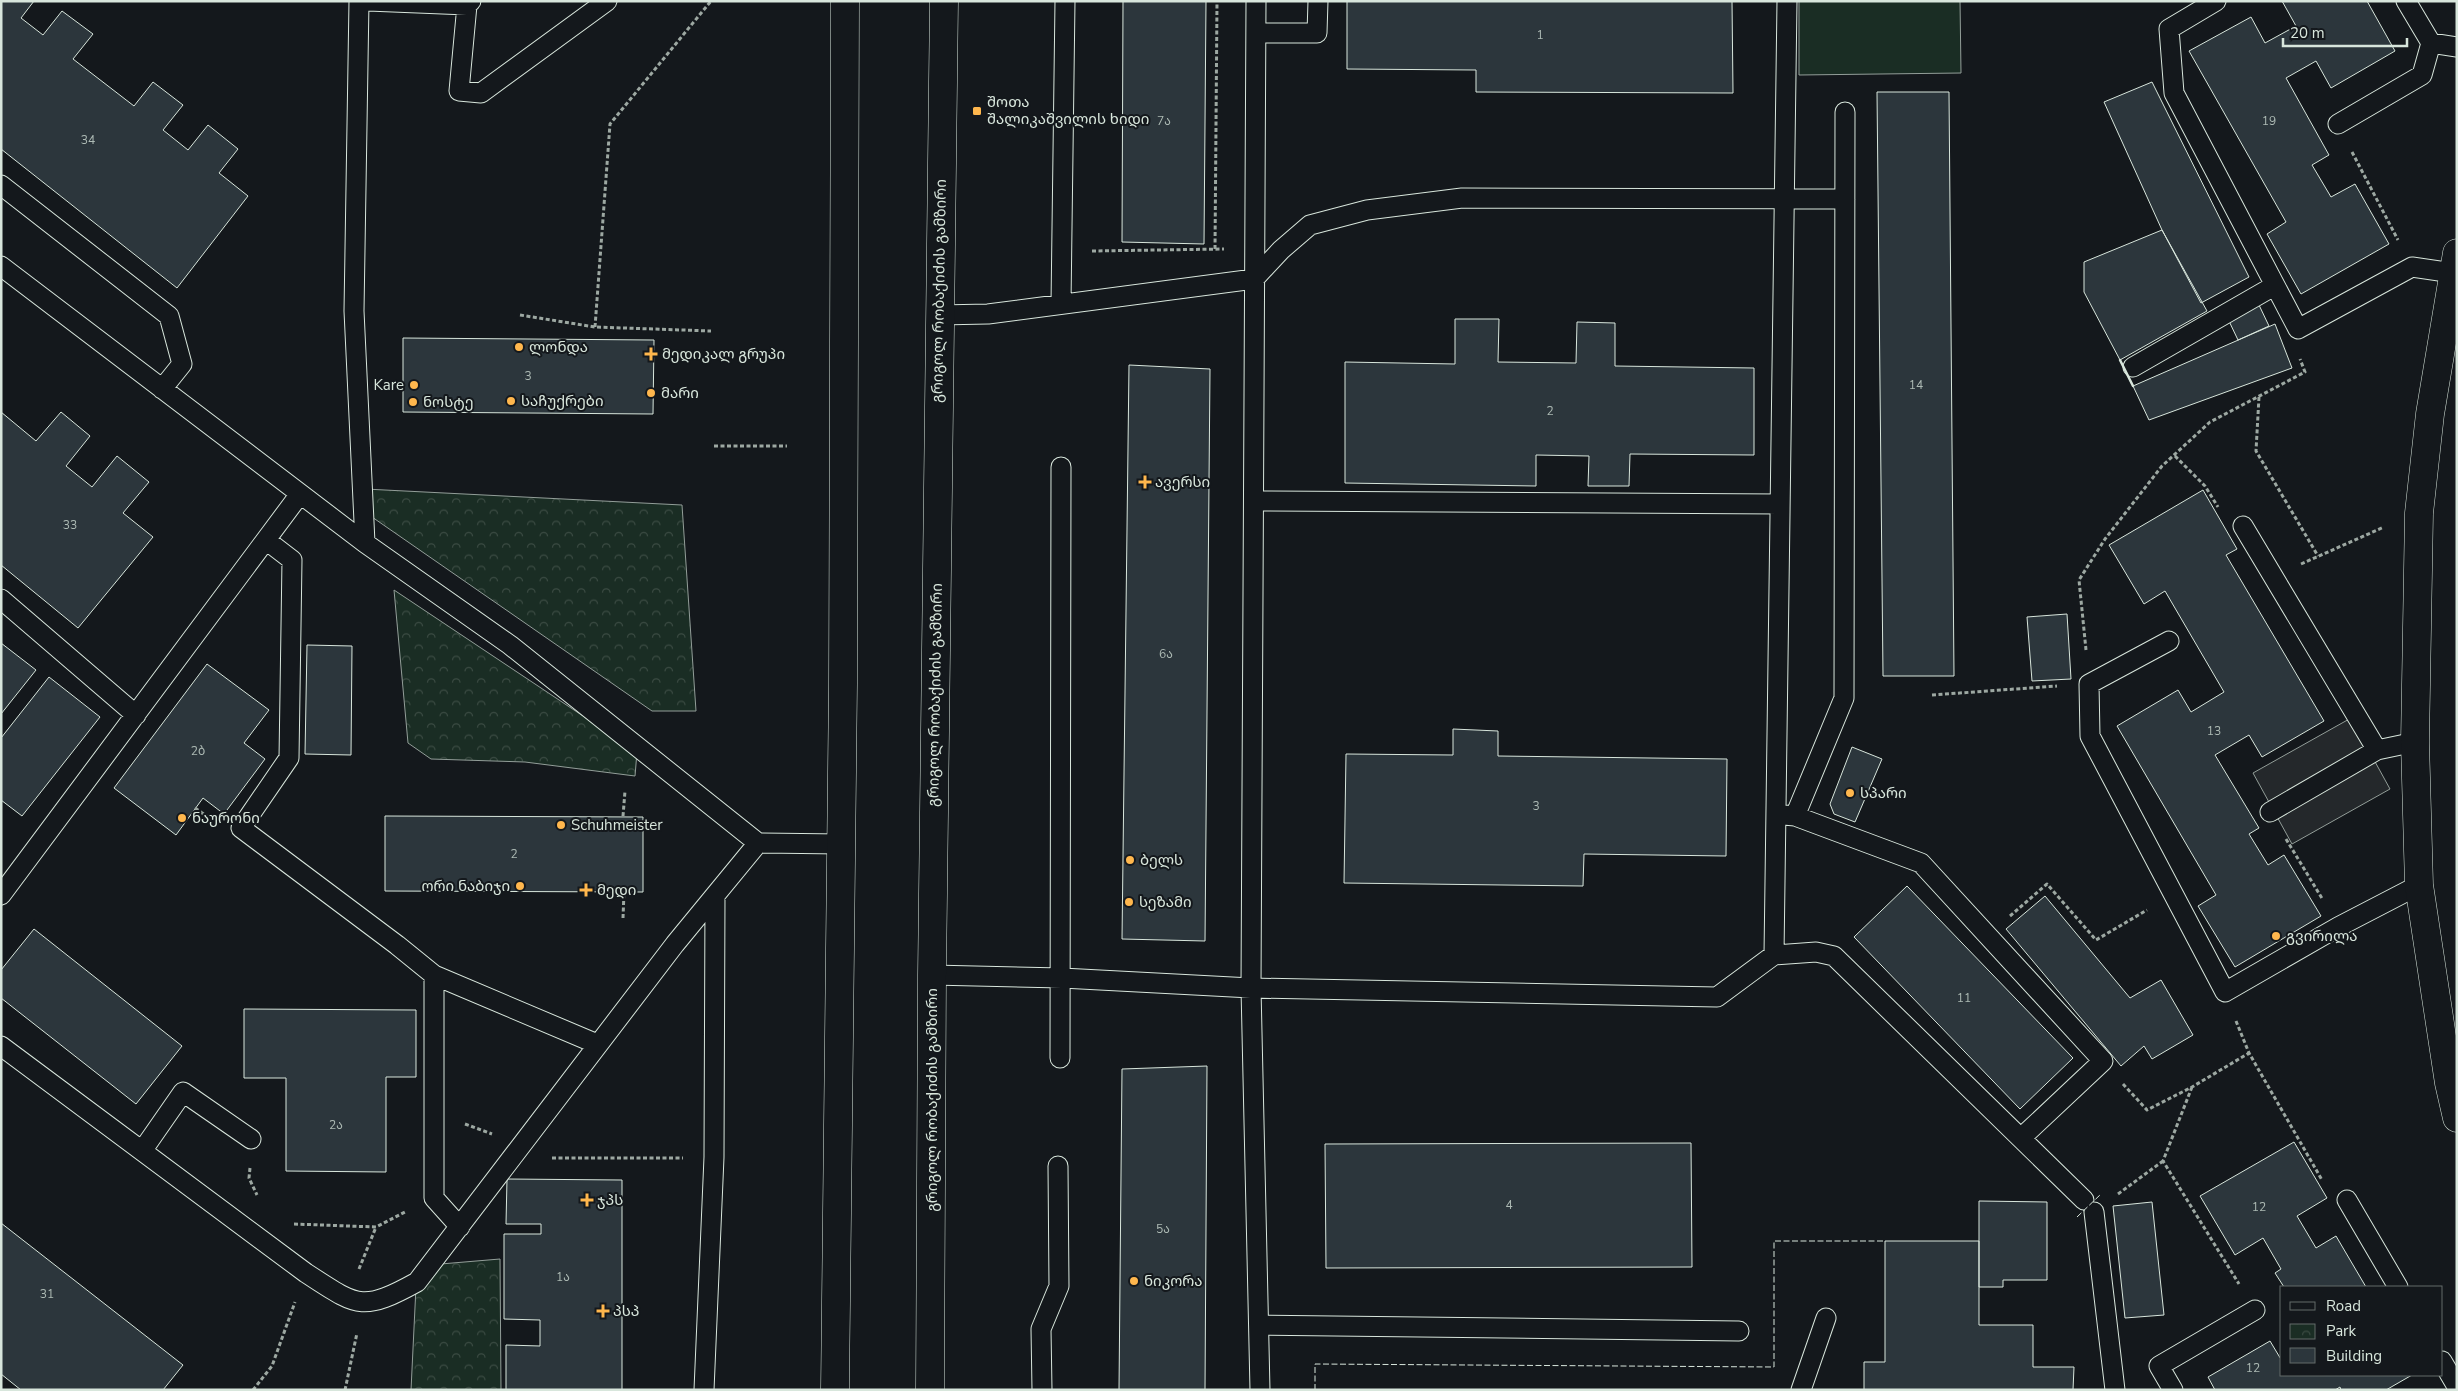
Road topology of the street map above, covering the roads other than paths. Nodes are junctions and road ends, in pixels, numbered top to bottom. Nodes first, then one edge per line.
1 (359, 1) edge
2 (368, 1) edge
3 (607, 1) edge
4 (846, 1) edge
5 (944, 1) edge
6 (1065, 1) edge
7 (1256, 1) edge
8 (1318, 1) edge
9 (1787, 1) edge
10 (2216, 1) edge
11 (2406, 1) edge
12 (469, 3) edge
13 (1256, 33) junction
14 (2431, 43) junction
15 (2457, 47) edge
16 (1845, 112) dead end
17 (2338, 124) road end
18 (1, 185) edge
19 (1785, 198) junction
20 (1845, 198) junction
21 (2455, 263) edge
22 (1, 266) edge
23 (1254, 279) junction
24 (2274, 286) junction
25 (1061, 304) junction
26 (939, 315) junction
27 (2133, 367) dead end
28 (162, 389) junction
29 (1061, 467) dead end
30 (300, 494) junction
31 (1255, 501) junction
32 (1780, 504) junction
33 (2242, 526) road end
34 (266, 540) junction
35 (365, 543) junction
36 (1, 599) edge
37 (2169, 641) dead end
38 (136, 715) junction
39 (2415, 742) junction
40 (2377, 750) junction
41 (2270, 812) road end
42 (1776, 815) junction
43 (1795, 816) junction
44 (758, 842) junction
45 (841, 844) junction
46 (2419, 884) junction
47 (1, 895) edge
48 (715, 897) junction
49 (1774, 955) junction
50 (434, 975) junction
51 (932, 975) junction
52 (1062, 978) junction
53 (1251, 988) junction
54 (597, 1044) junction
55 (1, 1046) edge
56 (1060, 1058) dead end
57 (2457, 1118) edge
58 (2021, 1138) junction
59 (251, 1139) road end
60 (142, 1151) junction
61 (1058, 1166) dead end
62 (2347, 1200) road end
63 (460, 1227) junction
64 (2397, 1286) edge
65 (2255, 1310) road end
66 (1826, 1318) dead end
67 (1259, 1326) junction
68 (1740, 1330) dead end
69 (2443, 1363) edge
70 (2454, 1386) edge
71 (704, 1390) edge
72 (835, 1390) edge
73 (930, 1390) edge
74 (1042, 1390) edge
75 (1260, 1390) edge
76 (1801, 1390) edge
77 (2116, 1390) edge
78 (2173, 1390) edge

1 - 35 lane
2 - 12 lane
3 - 12 lane
4 - 45 main road
5 - 26 main road, გრიგოლ რობაქიძის გამზირი
6 - 25 lane
7 - 13 lane
8 - 13 lane
9 - 19 lane
10 - 24 lane
11 - 14 lane
13 - 23 lane
14 - 15 lane
14 - 17 lane
16 - 20 lane
18 - 28 lane
19 - 20 lane
19 - 23 lane
19 - 32 lane
20 - 43 lane
21 - 24 lane
21 - 39 main road
22 - 28 lane
23 - 25 lane
23 - 31 lane
24 - 27 lane
25 - 26 lane
26 - 51 main road, გრიგოლ რობაქიძის გამზირი
28 - 30 lane
29 - 52 lane
30 - 34 lane
30 - 35 lane
31 - 32 lane
31 - 53 lane
32 - 42 lane
33 - 40 lane
34 - 38 lane
34 - 50 lane
35 - 44 lane
36 - 38 lane
37 - 46 lane
38 - 47 lane
39 - 40 lane
39 - 46 main road
40 - 41 lane
42 - 43 lane
42 - 49 lane
43 - 58 lane
44 - 45 lane
44 - 48 lane
45 - 72 main road
46 - 57 main road
48 - 54 lane
48 - 71 lane
49 - 53 lane
49 - 58 lane
50 - 54 lane
50 - 63 lane
51 - 52 lane
51 - 73 main road, გრიგოლ რობაქიძის გამზირი
52 - 53 lane
52 - 56 lane
53 - 67 lane
54 - 63 lane
55 - 60 lane
58 - 77 lane
59 - 60 lane
60 - 63 lane
61 - 74 lane
62 - 64 lane
65 - 78 lane
66 - 76 lane
67 - 68 lane
67 - 75 lane
69 - 70 lane

